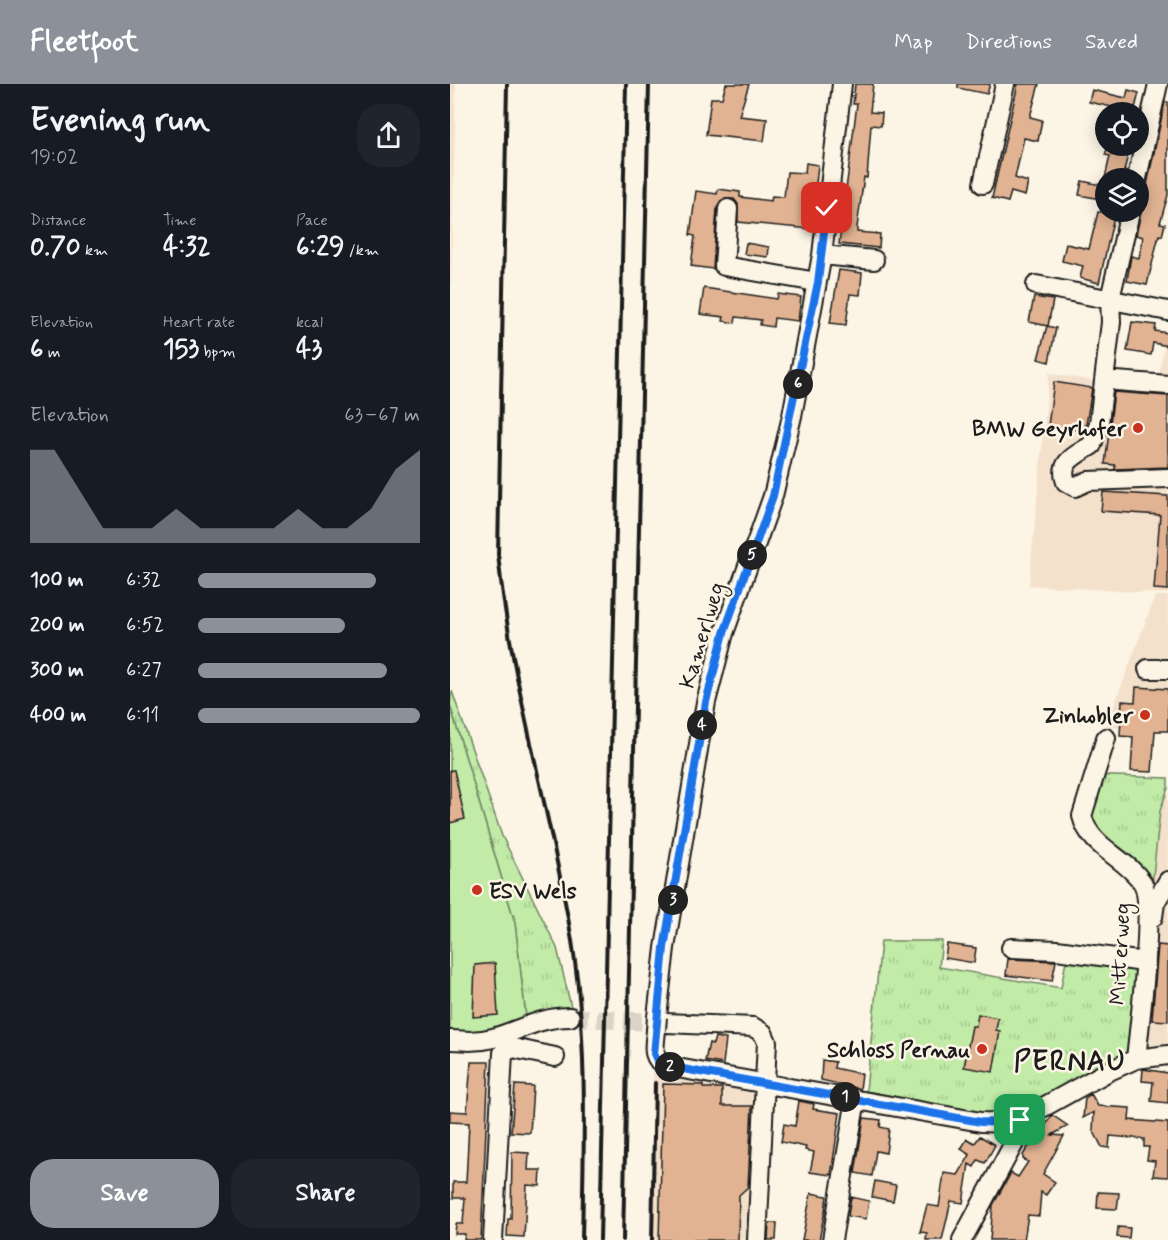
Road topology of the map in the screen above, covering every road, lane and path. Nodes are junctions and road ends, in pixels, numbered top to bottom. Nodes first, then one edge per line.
1 (842, 84) edge
2 (1005, 84) edge
3 (1158, 84) edge
4 (1139, 168) edge
5 (983, 184) dead end
6 (728, 209) dead end
7 (1128, 222) edge
8 (822, 255) junction
9 (874, 261) dead end
10 (818, 282) junction
11 (1036, 285) dead end
12 (1110, 299) junction
13 (1168, 311) edge
14 (1110, 381) junction
15 (1168, 386) edge
16 (1168, 478) edge
17 (1148, 669) dead end
18 (1168, 669) edge
19 (1106, 738) dead end
20 (1168, 881) edge
21 (1152, 942) dead end
22 (1011, 948) dead end
23 (1144, 962) junction
24 (570, 1017) tunnel mouth
25 (660, 1023) junction
26 (450, 1040) edge
27 (1168, 1055) edge
28 (555, 1057) dead end
29 (1136, 1059) junction
30 (763, 1083) junction
31 (856, 1099) junction
32 (1020, 1120) junction
33 (493, 1240) edge
34 (757, 1240) edge
35 (832, 1240) edge
36 (962, 1240) edge

1 - 8 street, Kamerlweg
2 - 5 street
3 - 4 street
6 - 10 street
7 - 12 street
8 - 9 street
8 - 10 street, Kamerlweg
10 - 25 street, Kamerlweg
11 - 12 street
12 - 13 street
12 - 14 street
14 - 15 street
14 - 16 street
17 - 18 street
19 - 23 street, Mitterweg
20 - 21 street
22 - 23 street
23 - 29 street, Mitterweg
24 - 26 street
25 - 30 street, Kamerlweg
25 - 30 street
27 - 29 street
28 - 33 street
29 - 32 street
30 - 31 street, Kamerlweg
30 - 34 street
31 - 32 street, Kamerlweg
31 - 35 street
32 - 36 street

